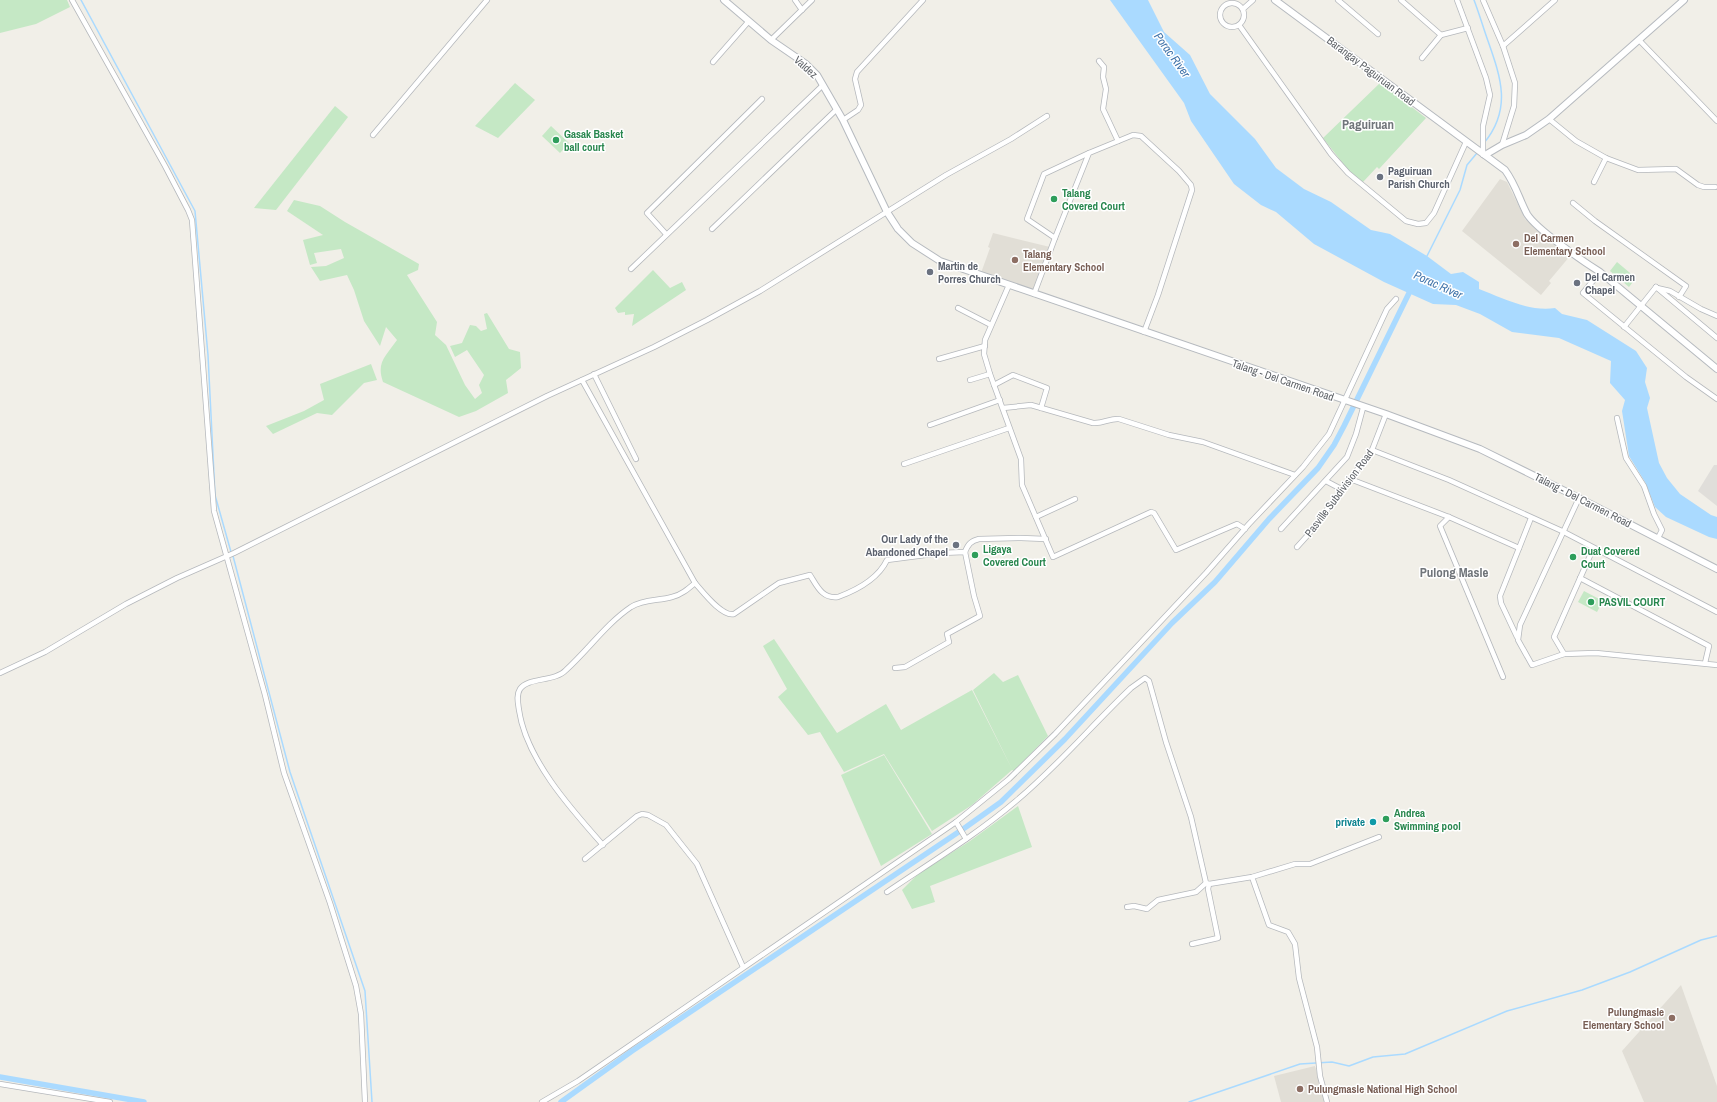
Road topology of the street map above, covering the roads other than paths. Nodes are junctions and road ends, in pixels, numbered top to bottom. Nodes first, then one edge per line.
1 (72, 0) edge
2 (487, 0) edge
3 (724, 0) edge
4 (795, 0) edge
5 (812, 0) edge
6 (923, 0) edge
7 (1253, 0) edge
8 (1275, 0) edge
9 (1338, 0) edge
10 (1401, 0) edge
11 (1457, 0) edge
12 (1483, 0) edge
13 (1555, 0) edge
14 (1684, 0) edge
15 (1224, 2) edge
16 (1243, 9) junction
17 (802, 10) junction
18 (749, 21) junction
19 (1239, 25) junction
20 (1468, 28) junction
21 (1378, 34) dead end
22 (1441, 36) junction
23 (771, 40) junction
24 (1639, 40) junction
25 (1503, 46) junction
26 (1422, 58) dead end
27 (1099, 61) dead end
28 (713, 62) dead end
29 (823, 85) junction
30 (762, 99) dead end
31 (837, 109) junction
32 (1047, 116) dead end
33 (1549, 119) junction
34 (843, 120) junction
35 (1717, 121) edge
36 (373, 135) dead end
37 (1118, 141) junction
38 (1466, 142) junction
39 (1502, 145) junction
40 (1089, 153) junction
41 (1483, 153) junction
42 (1606, 158) junction
43 (870, 178) joint
44 (1594, 182) dead end
45 (1715, 187) dead end
46 (1573, 203) dead end
47 (887, 212) junction
48 (712, 229) dead end
49 (666, 234) junction
50 (1055, 238) junction
51 (631, 269) dead end
52 (1600, 272) junction
53 (1009, 285) junction
54 (1656, 287) junction
55 (1034, 294) junction
56 (1679, 297) junction
57 (1396, 299) dead end
58 (1640, 306) junction
59 (958, 308) dead end
60 (1717, 316) edge
61 (991, 325) junction
62 (1624, 327) junction
63 (1144, 332) junction
64 (1717, 338) edge
65 (985, 346) junction
66 (939, 359) dead end
67 (1717, 369) edge
68 (594, 374) junction
69 (990, 374) junction
70 (582, 380) junction
71 (970, 380) dead end
72 (994, 385) junction
73 (1717, 399) edge
74 (1000, 400) junction
75 (1346, 402) junction
76 (1360, 407) junction
77 (1003, 408) junction
78 (1041, 408) junction
79 (1386, 414) junction
80 (1618, 418) dead end
81 (930, 425) dead end
82 (1010, 428) junction
83 (1372, 450) junction
84 (636, 459) dead end
85 (904, 464) dead end
86 (1295, 475) junction
87 (1350, 479) junction
88 (1326, 481) junction
89 (1343, 490) junction
90 (1579, 498) junction
91 (1075, 499) dead end
92 (1036, 517) junction
93 (1449, 517) junction
94 (1531, 518) junction
95 (1281, 529) dead end
96 (1244, 530) junction
97 (1562, 531) junction
98 (1658, 538) junction
99 (1046, 540) junction
100 (1297, 547) dead end
101 (1519, 548) junction
102 (1593, 549) junction
103 (965, 552) junction
104 (230, 555) junction
105 (1717, 568) edge
106 (1580, 578) junction
107 (695, 583) junction
108 (1717, 612) edge
109 (1518, 640) junction
110 (1564, 654) junction
111 (1706, 663) junction
112 (1717, 665) edge
113 (896, 668) dead end
114 (0, 673) edge
115 (1503, 677) dead end
116 (957, 824) junction
117 (965, 837) junction
118 (1378, 837) dead end
119 (603, 845) junction
120 (586, 859) dead end
121 (1252, 876) junction
122 (1208, 884) junction
123 (887, 892) dead end
124 (1127, 907) dead end
125 (1192, 944) dead end
126 (743, 967) junction
127 (0, 1084) edge
128 (110, 1102) edge
129 (365, 1102) edge
130 (542, 1102) edge
131 (1327, 1102) edge

1 - 104 street
2 - 36 street
3 - 18 street, Valdez
4 - 17 street
5 - 17 street
6 - 34 street
7 - 16 street
8 - 38 street, Barangay Paguiruan Road
9 - 21 street
10 - 22 street
11 - 20 street
12 - 25 street
13 - 25 street
14 - 24 street
15 - 16 street
15 - 19 street
16 - 19 street
17 - 23 street
18 - 23 street, Valdez
18 - 28 street
19 - 38 street
20 - 22 street
20 - 41 street
22 - 26 street
23 - 29 street, Valdez
24 - 33 street
24 - 35 street
25 - 39 street
27 - 37 street
29 - 31 street, Valdez
29 - 49 street
30 - 49 street
31 - 34 street, Valdez
31 - 48 street
32 - 47 street
33 - 39 street
33 - 42 street
34 - 43 street, Valdez
37 - 40 street
37 - 63 street
38 - 41 street, Barangay Paguiruan Road
39 - 41 street
40 - 50 street
40 - 50 street
41 - 52 street, Barangay Paguiruan Road
42 - 44 street
42 - 45 street
43 - 47 street, Talang - Del Carmen Road
46 - 56 street
47 - 53 street, Talang - Del Carmen Road
47 - 68 street
49 - 51 street
50 - 55 street
52 - 58 street, Barangay Paguiruan Road
52 - 62 street
53 - 55 street, Talang - Del Carmen Road
53 - 61 street
54 - 56 street
54 - 58 street
54 - 64 street
55 - 63 street, Talang - Del Carmen Road
56 - 60 street
57 - 75 street
58 - 62 street
58 - 67 street, Barangay Paguiruan Road
59 - 61 street
61 - 65 street
62 - 73 street
63 - 75 street, Talang - Del Carmen Road
65 - 66 street
65 - 69 street
68 - 70 street
68 - 84 street
69 - 71 street
69 - 72 street
70 - 104 street
70 - 107 street
72 - 74 street
72 - 78 street
74 - 77 street
74 - 81 street
75 - 76 street, Talang - Del Carmen Road
75 - 86 street
76 - 79 street, Talang - Del Carmen Road
76 - 88 street
77 - 78 street
77 - 82 street
78 - 86 street
79 - 83 street, Pasville Subdivision Road
79 - 90 street, Talang - Del Carmen Road
80 - 98 street
82 - 85 street
82 - 92 street
83 - 87 street, Pasville Subdivision Road
83 - 94 street
86 - 96 street
87 - 89 street, Pasville Subdivision Road
87 - 93 street
88 - 89 street
88 - 95 street
89 - 100 street, Pasville Subdivision Road
90 - 97 street
90 - 98 street, Talang - Del Carmen Road
91 - 92 street
92 - 99 street
93 - 101 street
93 - 115 street
94 - 97 street
94 - 101 street
96 - 99 street
96 - 116 street
97 - 102 street
97 - 109 street
98 - 105 street, Talang - Del Carmen Road
99 - 103 street
101 - 109 street
102 - 106 street
102 - 108 street
103 - 107 street
103 - 113 street
104 - 114 street
104 - 129 street
106 - 110 street
106 - 111 street
107 - 119 street
109 - 110 street
110 - 111 street
111 - 112 street
116 - 117 street
116 - 126 street
117 - 122 street
117 - 123 street
118 - 121 street
119 - 120 street
119 - 126 street
121 - 122 street
121 - 131 street
122 - 124 street
122 - 125 street
126 - 130 street
127 - 128 street

